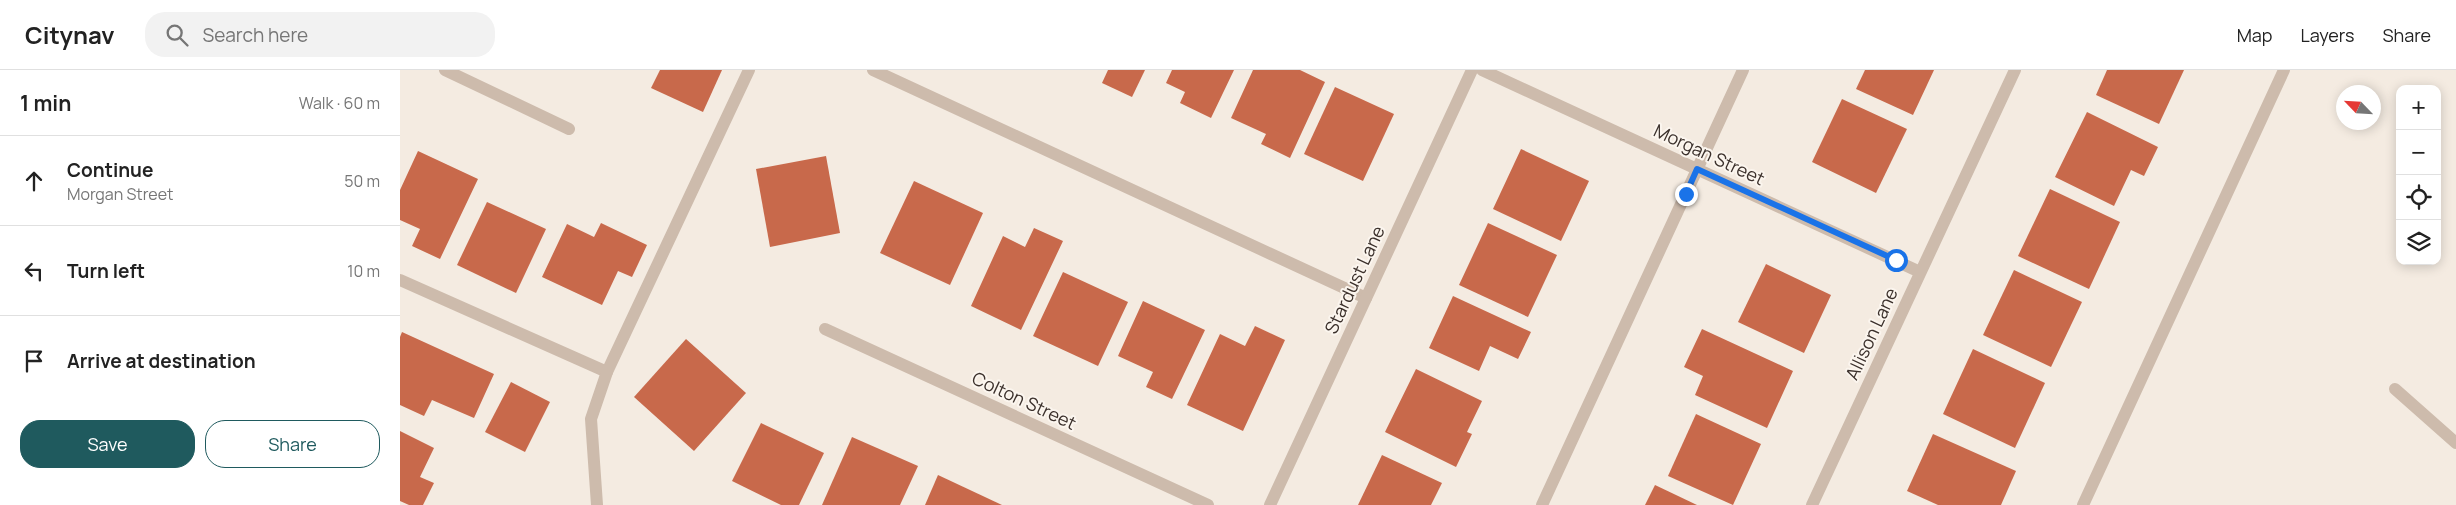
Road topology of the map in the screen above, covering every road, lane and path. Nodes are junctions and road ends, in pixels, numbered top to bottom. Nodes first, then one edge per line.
1 (445, 70) edge
2 (749, 70) edge
3 (873, 70) edge
4 (1472, 70) edge
5 (1482, 70) edge
6 (1743, 70) edge
7 (2015, 70) edge
8 (2284, 70) edge
9 (569, 129) dead end
10 (1697, 169) junction
11 (1920, 272) junction
12 (400, 280) edge
13 (1366, 298) junction
14 (825, 329) dead end
15 (607, 372) junction
16 (2395, 389) dead end
17 (2456, 443) edge
18 (597, 505) edge
19 (1208, 505) edge
20 (1270, 505) edge
21 (1542, 505) edge
22 (1812, 505) edge
23 (2083, 505) edge

1 - 9 street
2 - 15 street
3 - 13 street
4 - 13 street, Stardust Lane
5 - 10 street, Morgan Street
6 - 10 street
7 - 11 street, Allison Lane
8 - 23 street
10 - 11 street, Morgan Street
10 - 21 street
11 - 22 street, Allison Lane
12 - 15 street
13 - 20 street, Stardust Lane
14 - 19 street, Colton Street
15 - 18 street
16 - 17 street

